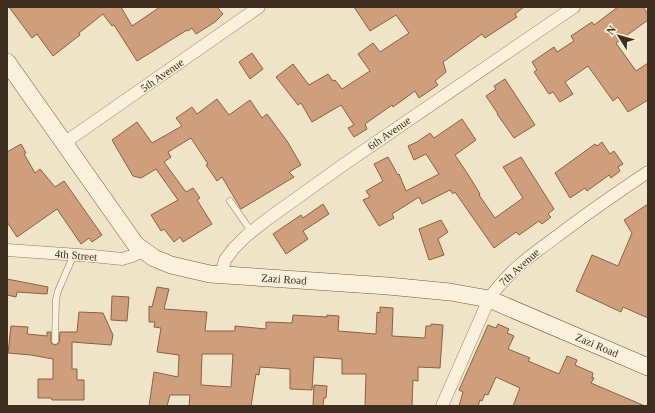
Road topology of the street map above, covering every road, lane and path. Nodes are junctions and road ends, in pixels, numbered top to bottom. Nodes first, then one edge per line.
1 (259, 7) edge
2 (574, 7) edge
3 (7, 62) edge
4 (64, 143) junction
5 (648, 172) edge
6 (230, 201) dead end
7 (252, 231) junction
8 (7, 250) edge
9 (143, 251) junction
10 (74, 254) junction
11 (221, 275) junction
12 (489, 299) junction
13 (55, 341) dead end
14 (648, 367) edge
15 (442, 406) edge

1 - 4 street, 5th Avenue
2 - 7 street, 6th Avenue
3 - 4 street, Zazi Road
4 - 9 street, Zazi Road
5 - 12 street, 7th Avenue
6 - 7 lane
7 - 11 street, 6th Avenue
8 - 10 street, 4th Street
9 - 10 street, 4th Street
9 - 11 street, Zazi Road
10 - 13 lane
11 - 12 street, Zazi Road
12 - 14 street, Zazi Road
12 - 15 street, 7th Avenue

